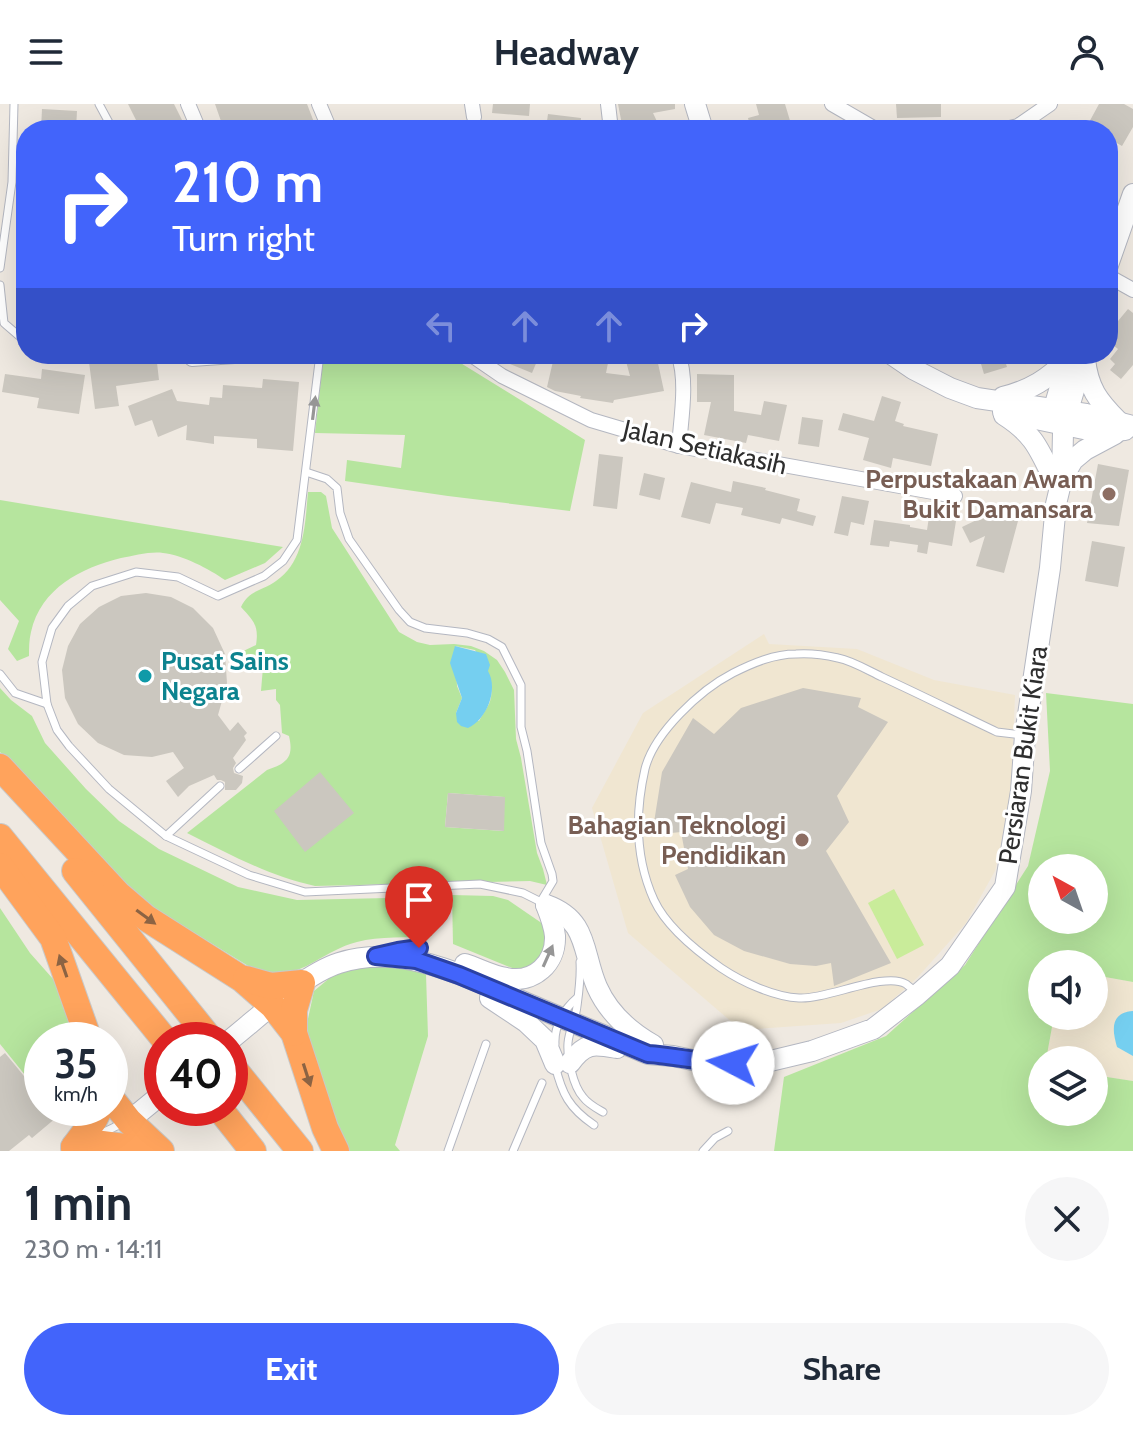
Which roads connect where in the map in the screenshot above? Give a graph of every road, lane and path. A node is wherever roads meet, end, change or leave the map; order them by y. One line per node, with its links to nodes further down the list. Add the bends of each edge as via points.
1 (14, 104): 8 (lane, via 12,182)
2 (832, 104): 4 (street)
3 (1050, 104): 5 (street)
4 (860, 120)
5 (1029, 120)
6 (1133, 194): 7 (street)
7 (1118, 237)
8 (0, 268)
9 (0, 285): 10 (lane, via 4,323)
10 (16, 333)
11 (319, 364): 22 (lane, one-way to 11)
12 (485, 364): 21 (street, Jalan Setiakasih, via 591,420)
13 (681, 364): 21 (street)
14 (906, 364): 18 (street)
15 (1066, 364): 18 (street, via 1033,387)
16 (1076, 364): 19 (street, Persiaran Bukit Kiara)
17 (1083, 364): 20 (street, via 1103,405)
18 (989, 402): 19 (street); 23 (street, via 1037,444)
19 (1059, 416): 20 (street, via 1098,432); 23 (street, Persiaran Bukit Kiara)
20 (1127, 427): 23 (street, via 1085,450)
21 (679, 446): 24 (street, Jalan Setiakasih)
22 (306, 472): 26 (lane, via 297,540 264,576 218,596 178,577 136,572 92,586 68,606 52,628 42,662); 36 (lane, via 337,488 349,539 410,622 467,633 502,647 521,685 521,727 541,843 553,881)
23 (1058, 479): 27 (street, Persiaran Bukit Kiara)
24 (955, 496)
25 (0, 674): 26 (lane, via 15,693)
26 (47, 704): 33 (lane, via 69,746 109,789)
27 (1025, 735): 43 (street, Persiaran Bukit Kiara, via 1005,887 950,966); 43 (lane, via 997,732 841,658 796,654 765,658 701,694 648,757 637,824 640,857 654,901 701,955 735,978 800,998 890,981 905,983)
28 (276, 736): 30 (lane)
29 (0, 767): 40 (highway, one-way to 40, via 118,894)
30 (239, 769)
31 (0, 776): 48 (highway)
32 (220, 786): 33 (lane)
33 (166, 836): 36 (lane, via 249,875 305,892 480,884)
34 (0, 837): 47 (highway)
35 (0, 866): 46 (highway, one-way to 35, via 53,938)
36 (544, 903): 37 (lane); 39 (street, one-way to 36, via 419,948 509,979 534,976 553,952 555,937); 54 (street, via 578,928 597,987 617,1017 634,1034)
37 (561, 924)
38 (575, 945): 44 (lane, via 581,980)
39 (376, 956): 41 (street, Persiaran Bukit Kiara, via 338,963); 42 (street, Persiaran Bukit Kiara, via 416,960)
40 (242, 979): 41 (highway, via 271,986); 45 (highway)
41 (302, 983): 45 (street, Persiaran Bukit Kiara); 51 (highway)
42 (482, 984): 49 (street, Persiaran Bukit Kiara); 55 (street, via 487,995 526,1022)
43 (917, 995): 54 (street, Persiaran Bukit Kiara, via 873,1029 812,1051 758,1064)
44 (577, 998): 49 (lane); 49 (lane, via 567,1007)
45 (273, 1006): 50 (street, Persiaran Bukit Kiara); 51 (highway)
46 (83, 1022)
47 (150, 1022)
48 (196, 1022)
49 (574, 1023): 53 (street, Persiaran Bukit Kiara); 55 (street, via 576,1038); 55 (lane, via 554,1037)
50 (248, 1026)
51 (294, 1033): 71 (highway, one-way to 71)
52 (486, 1044): 72 (lane)
53 (648, 1054): 54 (street, Persiaran Bukit Kiara); 55 (street, via 595,1044)
54 (673, 1056)
55 (564, 1059): 58 (lane); 59 (lane, via 560,1084)
56 (542, 1083): 73 (lane)
57 (248, 1086): 70 (highway)
58 (581, 1096): 59 (lane); 61 (lane)
59 (571, 1106): 63 (lane)
60 (144, 1109): 62 (street)
61 (603, 1112)
62 (129, 1121): 67 (lane); 68 (highway)
63 (594, 1125)
64 (89, 1126): 67 (highway)
65 (233, 1126): 69 (highway)
66 (728, 1131): 74 (lane)
67 (71, 1149): 68 (highway, via 102,1144)
68 (158, 1151)
69 (253, 1151)
70 (300, 1151)
71 (336, 1151)
72 (448, 1151)
73 (513, 1151)
74 (703, 1151)

